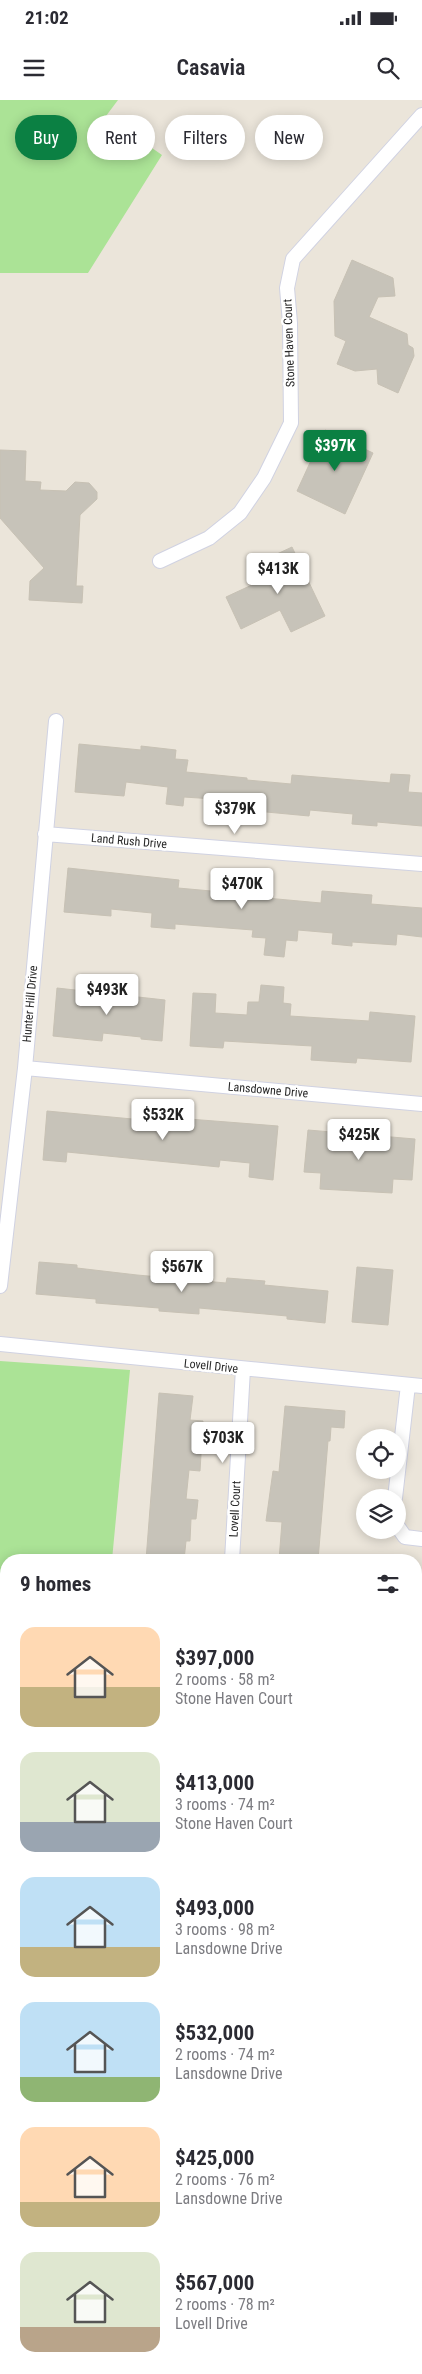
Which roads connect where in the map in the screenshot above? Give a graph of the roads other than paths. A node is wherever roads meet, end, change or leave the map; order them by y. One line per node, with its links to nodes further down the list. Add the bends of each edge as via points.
1 (422, 115): 2 (street, Stone Haven Court, via 293,259 287,288 291,423 264,478 240,513 209,538)
2 (160, 561)
3 (56, 721): 4 (street, Hunter Hill Drive)
4 (46, 834): 5 (street, Land Rush Drive); 6 (street, Hunter Hill Drive)
5 (422, 864)
6 (25, 1068): 7 (street, Lansdowne Drive); 8 (street, Hunter Hill Drive)
7 (422, 1104)
8 (0, 1286)
9 (0, 1344): 10 (street, Lovell Drive)
10 (243, 1369): 11 (street, Lovell Drive); 15 (street, Lovell Court)
11 (415, 1386): 12 (street)
12 (397, 1489)
13 (406, 1537): 14 (street)
14 (422, 1539)
15 (232, 1554)

